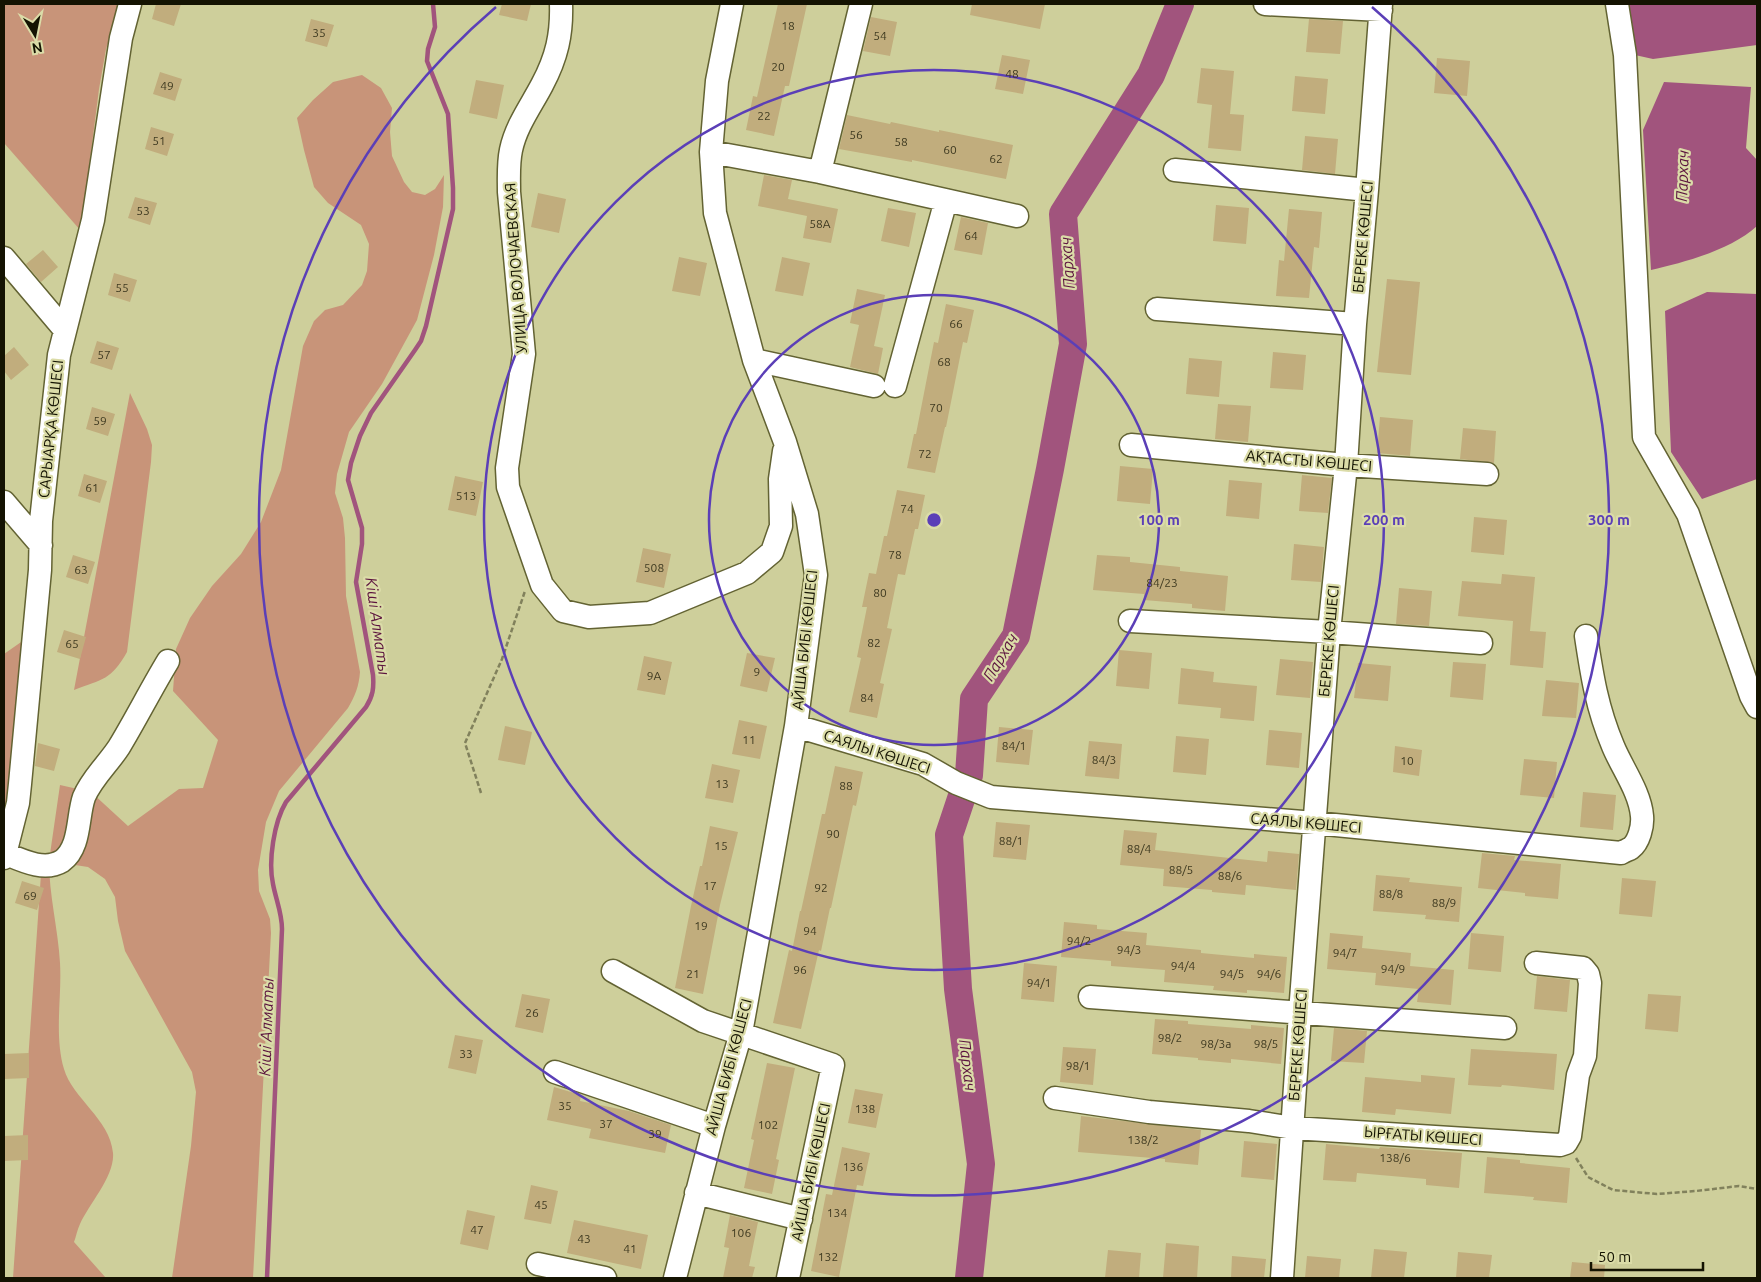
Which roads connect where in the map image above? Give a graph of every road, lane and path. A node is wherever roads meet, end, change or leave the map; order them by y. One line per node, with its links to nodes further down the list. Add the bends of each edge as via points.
1 (130, 4): 17 (street, САРЫАРҚА КӨШЕСІ, via 121,38 93,220)
2 (561, 4): 19 (street, УЛИЦА ВОЛОЧАЕВСКАЯ, via 561,27 555,58 519,126 511,150 509,172 524,354 507,468 508,487 542,585 563,610 589,618 650,613 747,573 772,552 782,526 780,479)
3 (732, 4): 8 (street, АЙША БИБІ КӨШЕСІ, via 717,82)
4 (861, 4): 10 (street)
5 (1265, 4): 7 (street)
6 (1617, 4): 31 (street, via 1625,55 1644,438 1688,514)
7 (1381, 7): 11 (street, БЕРЕКЕ КӨШЕСІ)
8 (711, 152): 10 (street); 18 (street, АЙША БИБІ КӨШЕСІ, via 715,213)
9 (1176, 170): 11 (street)
10 (820, 172): 12 (street)
11 (1367, 190): 16 (street, БЕРЕКЕ КӨШЕСІ)
12 (946, 200): 13 (street); 18 (street, via 885,386)
13 (1017, 216)
14 (4, 258): 17 (street)
15 (1157, 309): 16 (street)
16 (1355, 324): 21 (street, БЕРЕКЕ КӨШЕСІ)
17 (64, 329): 24 (street, САРЫАРҚА КӨШЕСІ, via 40,521)
18 (754, 360): 19 (street, АЙША БИБІ КӨШЕСІ)
19 (785, 442): 32 (street, АЙША БИБІ КӨШЕСІ, via 807,514 816,575)
20 (1131, 445): 21 (street, АҚТАСТЫ КӨШЕСІ)
21 (1346, 465): 22 (street, АҚТАСТЫ КӨШЕСІ); 27 (street, БЕРЕКЕ КӨШЕСІ)
22 (1487, 474)
23 (4, 502): 24 (street)
24 (41, 545): 35 (street, САРЫАРҚА КӨШЕСІ, via 20,784)
25 (526, 590): 33 (path, via 502,659 465,743)
26 (1130, 621): 27 (street)
27 (1329, 632): 29 (street); 34 (street, БЕРЕКЕ КӨШЕСІ)
28 (1586, 636): 34 (street, САЯЛЫ КӨШЕСІ, via 1594,692 1602,718 1642,817 1636,843 1631,848 1621,853)
29 (1481, 643)
30 (168, 661): 35 (street, via 119,747 91,784 84,798 74,845 64,859 56,864 38,865)
31 (1757, 707)
32 (796, 726): 34 (street, САЯЛЫ КӨШЕСІ, via 923,764 956,783 991,797); 41 (street, АЙША БИБІ КӨШЕСІ)
33 (481, 793)
34 (1315, 823): 39 (street, БЕРЕКЕ КӨШЕСІ)
35 (4, 855)
36 (1536, 963): 46 (street, via 1583,968 1590,983 1585,1056 1578,1075 1570,1136)
37 (612, 971): 41 (street, via 703,1021)
38 (1090, 997): 39 (street)
39 (1300, 1013): 40 (street); 45 (street, БЕРЕКЕ КӨШЕСІ)
40 (1505, 1028)
41 (741, 1033): 44 (street, АЙША БИБІ КӨШЕСІ); 49 (street, АЙША БИБІ КӨШЕСІ, via 833,1065)
42 (555, 1072): 44 (street)
43 (1055, 1098): 45 (street, ЫРҒАТЫ КӨШЕСІ)
44 (714, 1126): 48 (street, АЙША БИБІ КӨШЕСІ)
45 (1293, 1128): 46 (street, ЫРҒАТЫ КӨШЕСІ, via 1560,1145); 54 (street, БЕРЕКЕ КӨШЕСІ)
46 (1566, 1142): 47 (path, via 1588,1177 1613,1190 1657,1194 1739,1186)
47 (1757, 1189)
48 (696, 1193): 49 (street); 52 (street, АЙША БИБІ КӨШЕСІ)
49 (801, 1220): 53 (street, АЙША БИБІ КӨШЕСІ)
50 (538, 1264): 51 (street)
51 (605, 1278)
52 (675, 1278)
53 (788, 1278)
54 (1282, 1278)

